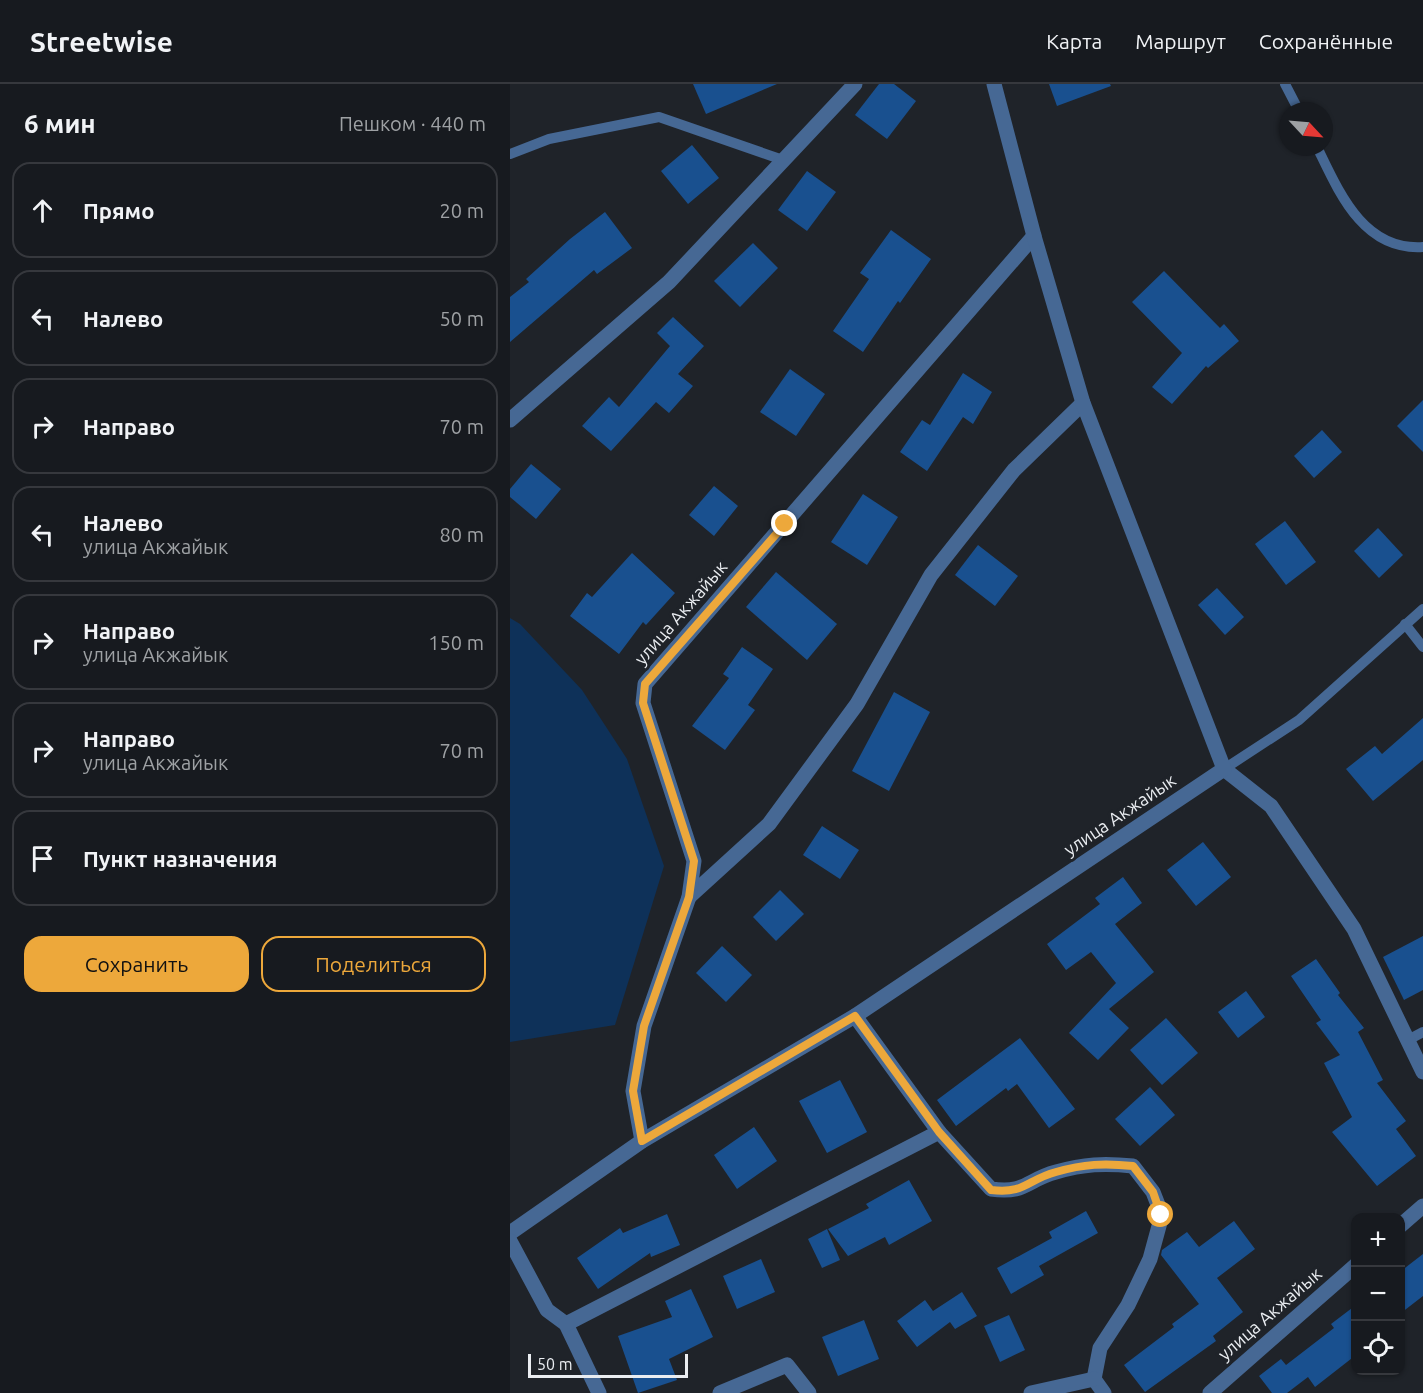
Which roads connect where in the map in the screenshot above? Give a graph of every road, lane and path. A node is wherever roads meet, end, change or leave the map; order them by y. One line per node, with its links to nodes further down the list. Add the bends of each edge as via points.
1 (855, 84): 7 (street)
2 (994, 84): 8 (street)
3 (1285, 84): 4 (lane)
4 (1294, 102)
5 (510, 154): 7 (lane, via 549,139 659,117)
6 (1321, 156): 9 (lane, via 1344,202 1363,226 1386,240 1412,248)
7 (783, 160): 11 (street, via 669,282)
8 (1034, 236): 10 (street); 16 (street, улица Акжайык, via 645,684 643,703 694,861)
9 (1423, 247)
10 (1083, 403): 15 (street); 16 (street, via 1014,470 931,575 857,704 769,824)
11 (510, 420)
12 (1423, 609): 13 (lane, улица Акжайык)
13 (1405, 624): 14 (lane); 15 (lane, улица Акжайык, via 1299,720)
14 (1423, 647)
15 (1224, 769): 17 (street, улица Акжайык); 19 (street, via 1271,806 1354,929)
16 (689, 897): 22 (street, улица Акжайык, via 644,1026 633,1091)
17 (855, 1016): 21 (street); 22 (street, улица Акжайык)
18 (1423, 1032): 19 (lane)
19 (1408, 1040): 20 (street)
20 (1423, 1072)
21 (939, 1132): 28 (street); 29 (street, via 991,1190 1011,1192 1053,1172 1099,1162 1133,1166 1153,1192 1161,1215 1150,1259 1128,1305 1100,1348)
22 (642, 1141): 25 (street, улица Акжайык)
23 (1423, 1206): 24 (street)
24 (1405, 1222)
25 (510, 1233)
26 (510, 1241): 28 (street, via 547,1310)
27 (1354, 1267): 35 (street, улица Акжайык)
28 (566, 1324): 30 (street)
29 (1094, 1379): 33 (street); 34 (street)
30 (599, 1393)
31 (720, 1393): 32 (street, via 787,1365)
32 (809, 1393)
33 (1031, 1393)
34 (1104, 1393)
35 (1210, 1393)

